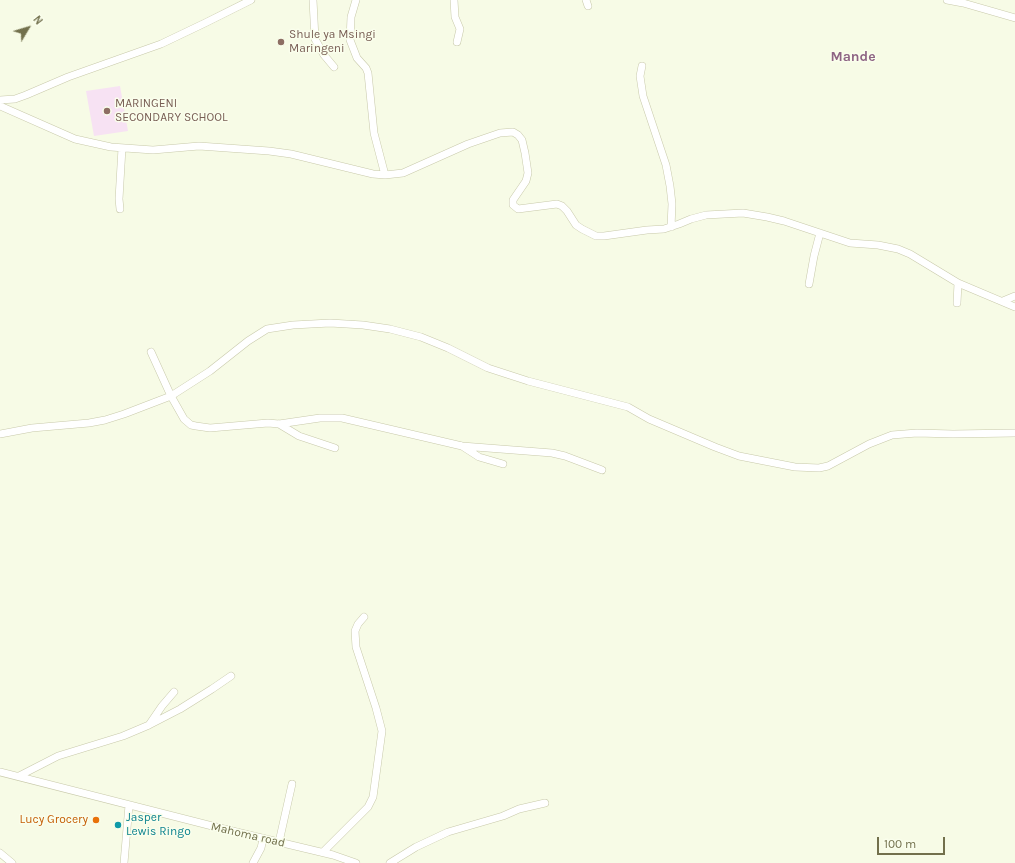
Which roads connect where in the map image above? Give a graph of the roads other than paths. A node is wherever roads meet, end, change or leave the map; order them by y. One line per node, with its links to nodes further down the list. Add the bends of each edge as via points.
1 (251, 0): 10 (street, via 161,44 26,95)
2 (313, 0): 9 (street, via 315,39)
3 (356, 0): 13 (street, via 351,17 350,40 357,58 368,73 374,133)
4 (454, 0): 7 (street, via 455,17 460,29)
5 (947, 0): 6 (street)
6 (1015, 18)
7 (457, 42)
8 (642, 66): 15 (street, via 642,92 666,165 670,186)
9 (334, 67)
10 (0, 100)
11 (0, 106): 12 (street, via 75,139)
12 (122, 148): 13 (street, via 153,150 199,146 269,151); 14 (street)
13 (385, 175): 15 (street, via 403,173 468,144 500,133 514,132 522,140 528,173 526,181 513,200 515,208 556,204 562,206 576,225 596,236)
14 (120, 209)
15 (670, 227): 16 (street, via 706,215 743,213 784,221)
16 (820, 233): 17 (street, via 850,243 898,249); 18 (street)
17 (958, 283): 20 (street); 21 (street)
18 (809, 284)
19 (1015, 296): 20 (street)
20 (1003, 301): 22 (street)
21 (957, 303)
22 (1015, 307)
23 (151, 352): 24 (street)
24 (171, 396): 25 (street, via 187,423 196,426 210,428); 26 (street, via 267,329 292,325 330,324 377,327 404,332 448,348 488,368 628,406 649,419 739,456 796,467 828,466 892,435); 27 (street, via 105,420)
25 (280, 424): 28 (street, via 320,418 342,418); 29 (street, via 299,436)
26 (1015, 433)
27 (0, 434)
28 (462, 446): 30 (street, via 479,456); 31 (street, via 552,453)
29 (335, 448)
30 (503, 464)
31 (602, 470)
32 (364, 617): 43 (street, via 355,631 356,647 382,731 373,797 368,807)
33 (231, 676): 35 (street, via 180,709)
34 (174, 692): 35 (street)
35 (149, 725): 37 (street, via 123,736 58,756)
36 (0, 773): 37 (street, Mahoma road)
37 (19, 776): 40 (street, Mahoma road)
38 (292, 784): 42 (street)
39 (545, 803): 49 (street, via 448,832)
40 (129, 805): 41 (street, Mahoma road); 46 (street)
41 (263, 839): 42 (street, Mahoma road); 47 (street)
42 (279, 842): 43 (street, Mahoma road)
43 (323, 852): 48 (street, Mahoma road)
44 (0, 853): 45 (street)
45 (12, 863)
46 (124, 863)
47 (253, 863)
48 (356, 863)
49 (390, 863)

